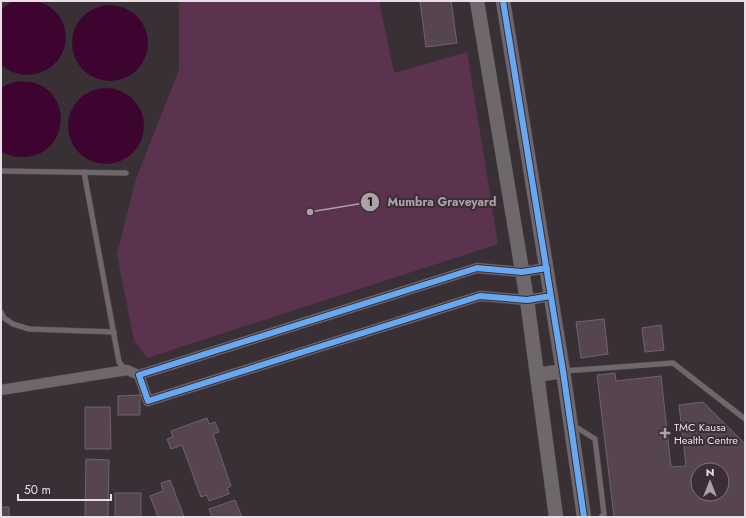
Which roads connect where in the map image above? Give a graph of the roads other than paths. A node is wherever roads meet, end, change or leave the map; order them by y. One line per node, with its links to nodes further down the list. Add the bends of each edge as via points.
1 (478, 1): 7 (street)
2 (503, 1): 6 (street)
3 (1, 171): 4 (lane)
4 (84, 172): 5 (lane); 11 (lane)
5 (126, 173)
6 (547, 268): 7 (street); 8 (street)
7 (522, 272): 9 (street); 14 (street, via 477,268)
8 (551, 296): 9 (street); 13 (street)
9 (527, 300): 14 (street, via 480,296 148,401); 15 (street)
10 (1, 312): 11 (lane, via 4,318 13,324 29,329)
11 (114, 332): 12 (lane, via 119,362)
12 (127, 370): 14 (street); 16 (street)
13 (563, 371): 15 (street); 17 (lane, via 673,363); 18 (street)
14 (139, 375)
15 (537, 375): 19 (street)
16 (1, 390)
17 (745, 419)
18 (571, 423): 20 (street); 21 (lane, via 595,439 604,514)
19 (556, 517)
20 (584, 517)
21 (602, 517)

